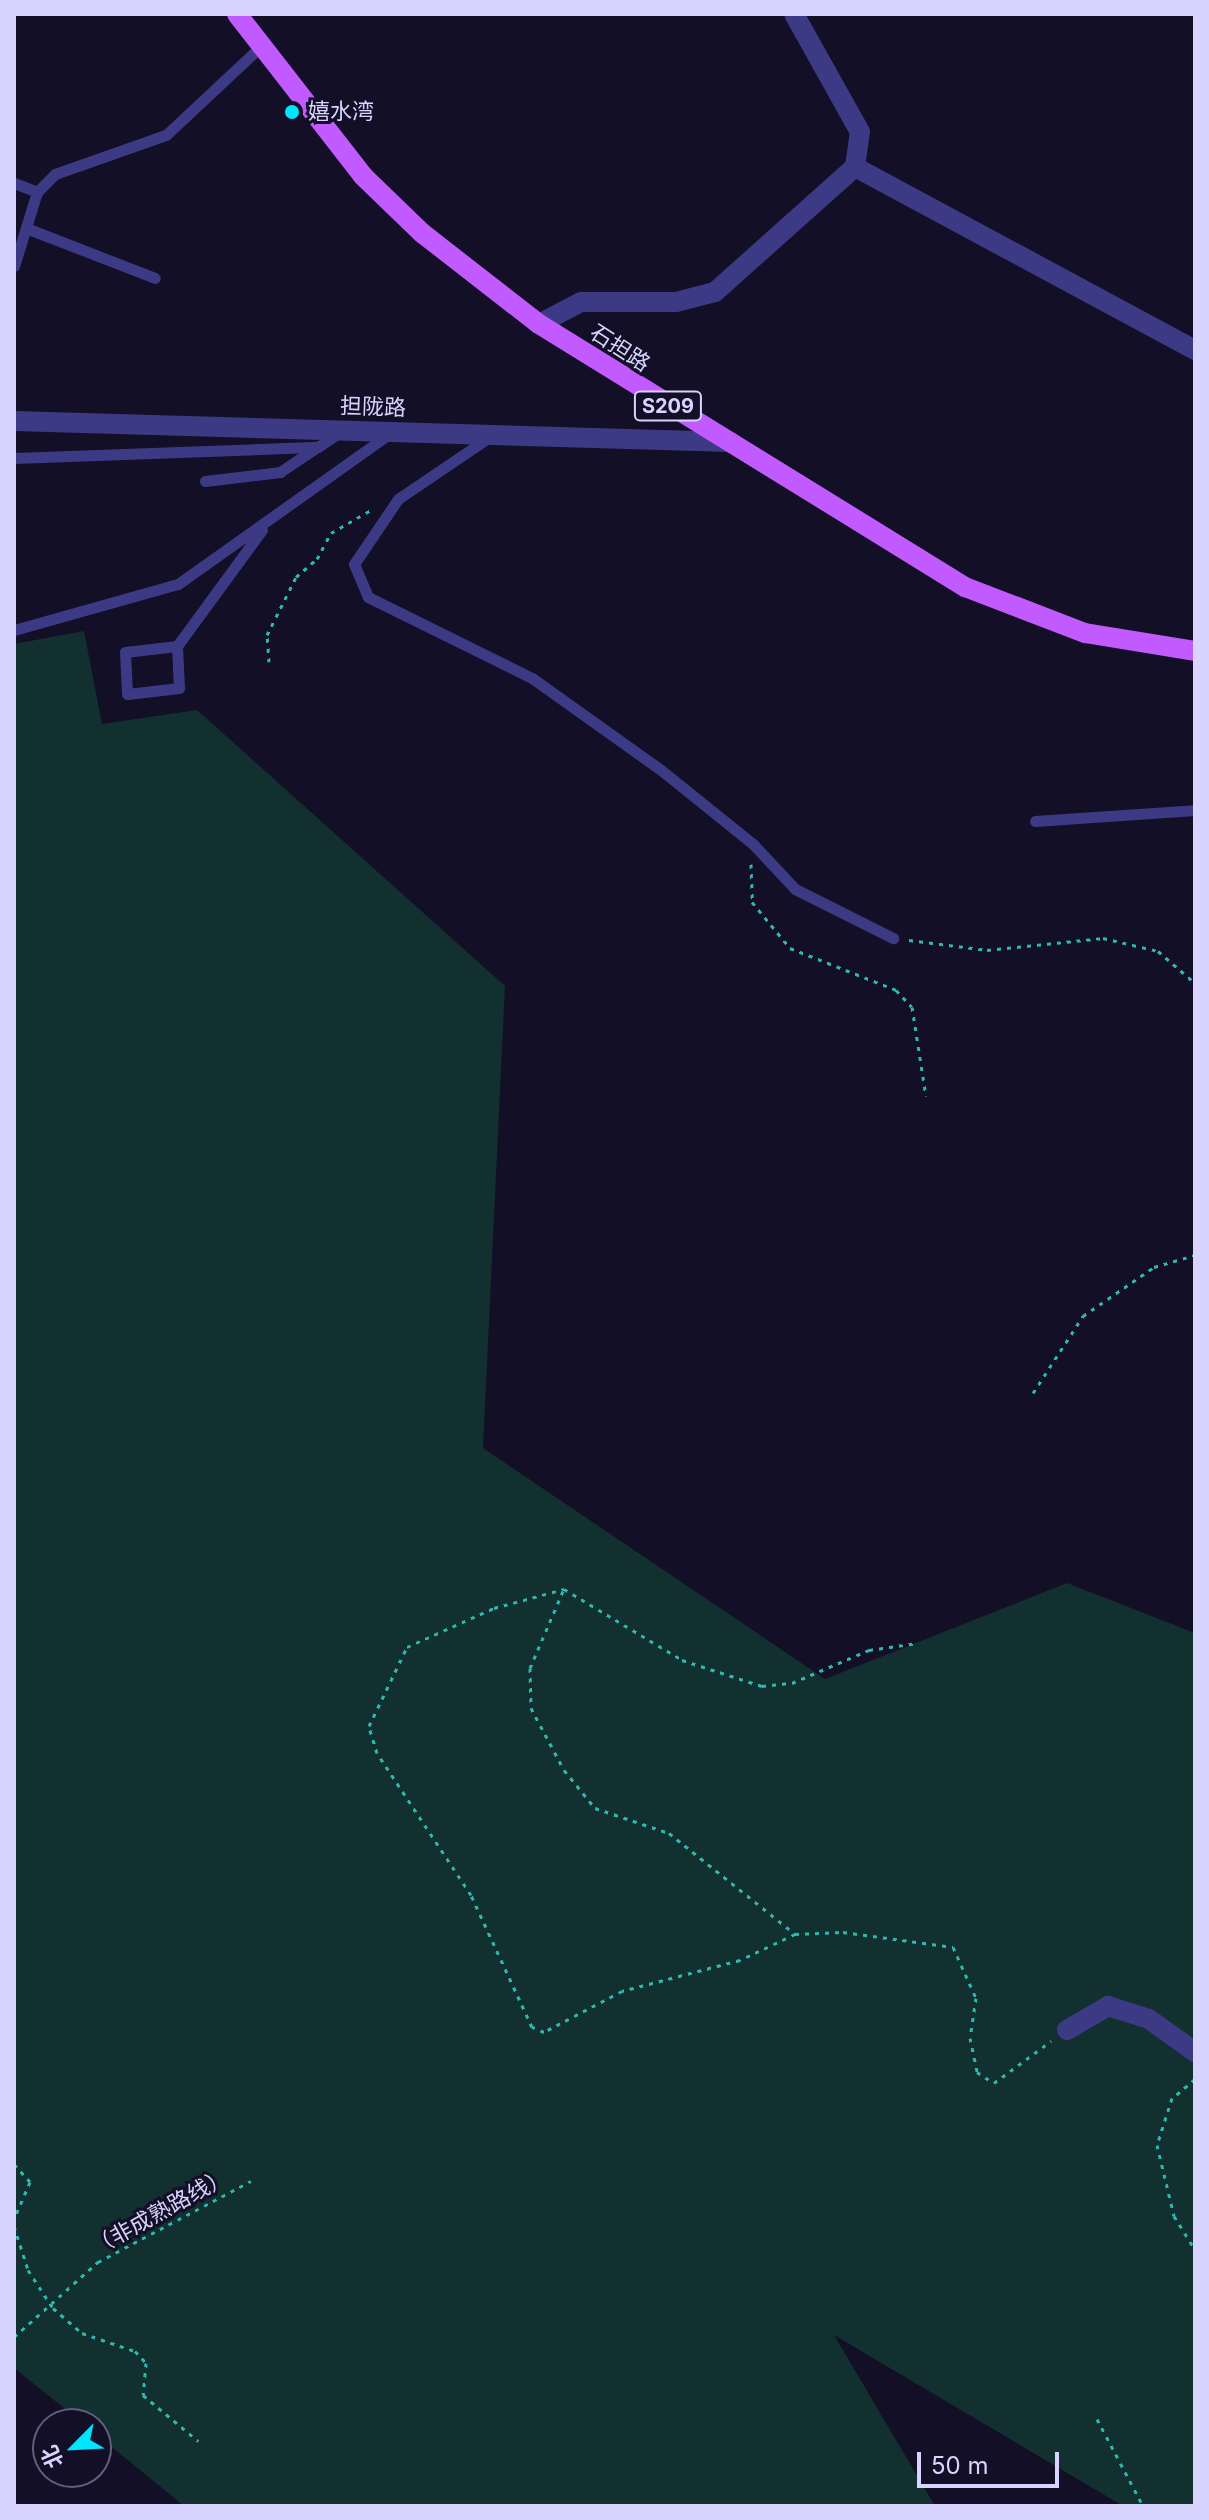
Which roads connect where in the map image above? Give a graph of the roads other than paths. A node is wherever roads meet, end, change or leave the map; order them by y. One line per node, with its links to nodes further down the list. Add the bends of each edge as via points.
1 (237, 14): 3 (main road, 石担路 / S209)
2 (794, 14): 4 (street, via 860,132)
3 (261, 46): 6 (lane, via 166,135 78,163); 10 (main road, 石担路 / S209, via 363,176 422,233)
4 (855, 167): 10 (street, via 715,292 676,302 581,302); 11 (street)
5 (14, 183): 6 (lane)
6 (37, 192): 7 (lane)
7 (26, 228): 8 (lane); 9 (lane)
8 (14, 266)
9 (155, 278)
10 (539, 324): 16 (main road, 石担路 / S209)
11 (1195, 350)
12 (14, 421): 13 (street, 担陇路)
13 (343, 431): 14 (street, 担陇路); 17 (lane)
14 (392, 432): 15 (street, 担陇路); 20 (lane)
15 (492, 435): 16 (street, 担陇路); 26 (lane, via 391,509 354,564 368,597 532,678 753,844 795,889)
16 (731, 442): 23 (main road, 石担路 / S209, via 965,587 1027,616)
17 (318, 447): 18 (lane); 19 (lane, via 280,472)
18 (14, 458)
19 (205, 481)
20 (269, 520): 21 (lane, via 178,584); 22 (lane)
21 (14, 630)
22 (177, 646): 22 (lane, via 125,652 127,694 179,688)
23 (1195, 651)
24 (1195, 810): 25 (lane)
25 (1035, 821)
26 (893, 938)
27 (1067, 2030): 28 (street, via 1108,2006 1149,2019)
28 (1195, 2052)

